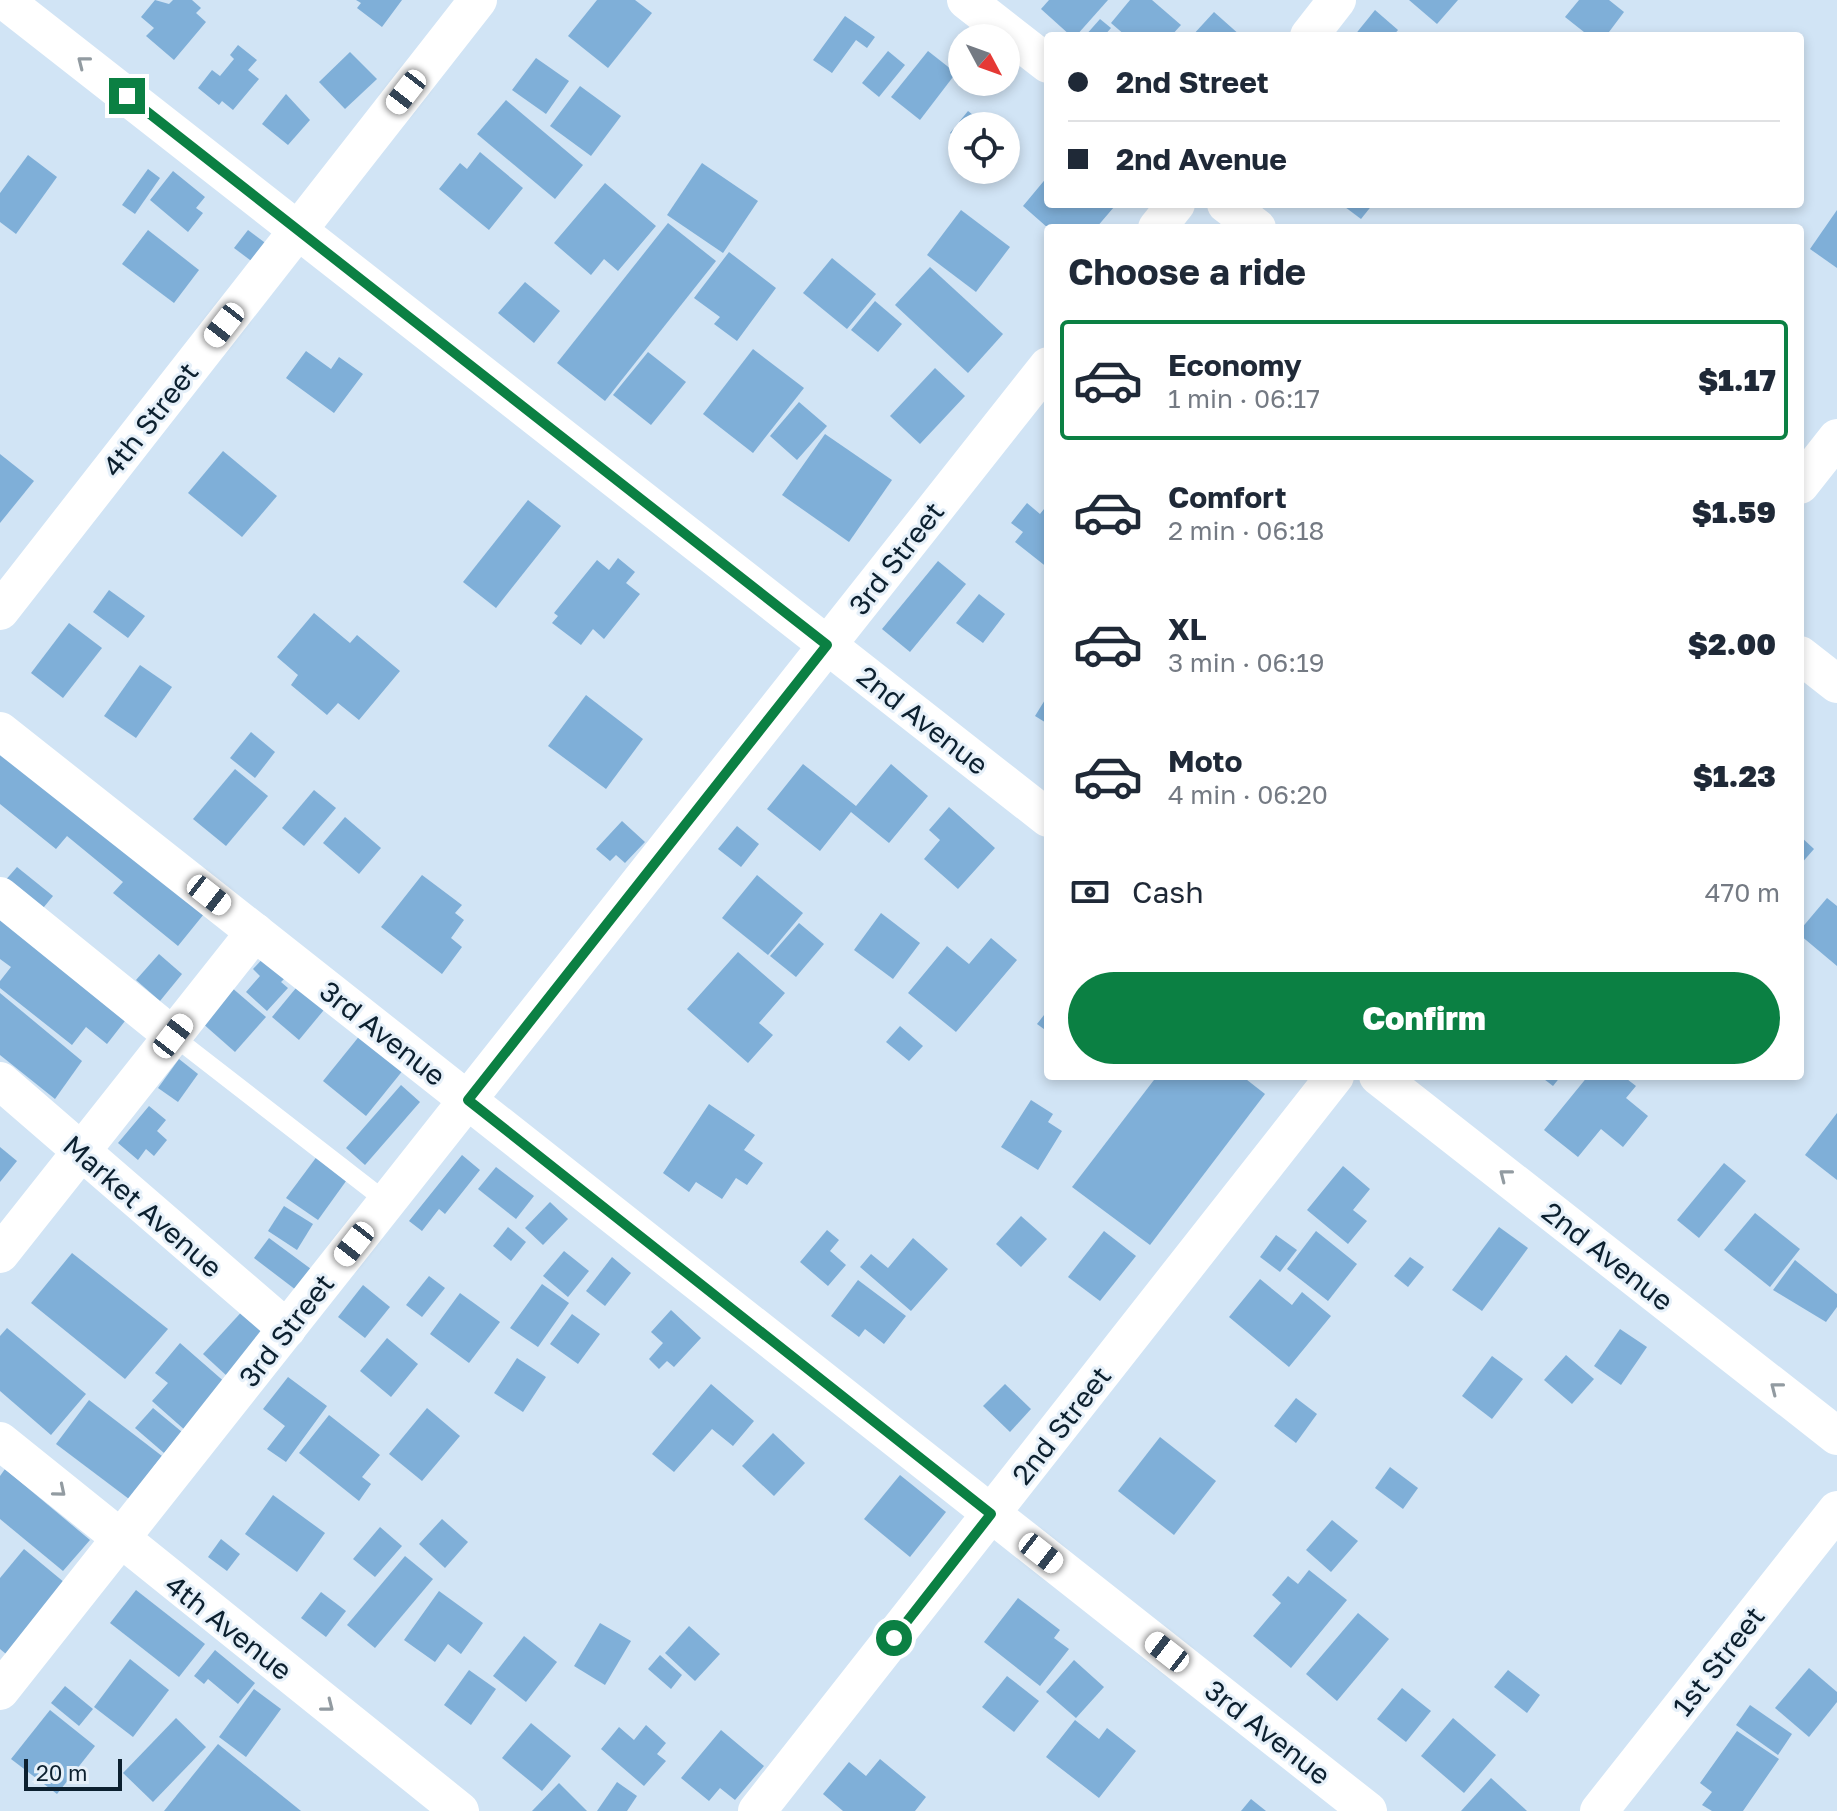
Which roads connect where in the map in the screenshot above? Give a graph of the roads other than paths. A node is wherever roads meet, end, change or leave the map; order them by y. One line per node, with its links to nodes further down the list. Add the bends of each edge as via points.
1 (4, 0): 11 (street, 2nd Avenue, one-way to 1)
2 (478, 0): 11 (street, 4th Street)
3 (966, 0): 6 (street)
4 (1337, 0): 5 (street)
5 (1312, 32)
6 (1044, 61)
7 (1173, 208): 9 (street)
8 (1231, 208): 10 (street)
9 (1160, 224)
10 (1252, 224)
11 (298, 230): 15 (street, 4th Street); 16 (street, 2nd Avenue)
12 (1044, 371): 16 (street, 3rd Street)
13 (1837, 438): 14 (street)
14 (1804, 480)
15 (0, 611)
16 (827, 645): 20 (street, 2nd Avenue); 27 (street, 3rd Street)
17 (1804, 658): 18 (street)
18 (1837, 684)
19 (0, 731): 22 (street, 3rd Avenue)
20 (1044, 815)
21 (0, 896): 23 (street)
22 (255, 932): 23 (street); 27 (street, 3rd Avenue)
23 (173, 1036): 28 (street); 29 (lane)
24 (1332, 1080): 35 (street, 2nd Street)
25 (1383, 1080): 32 (street, 2nd Avenue, one-way to 25)
26 (0, 1081): 28 (street, Market Avenue)
27 (468, 1100): 29 (street, 3rd Street); 35 (street, 3rd Avenue)
28 (80, 1153): 30 (street); 31 (street, Market Avenue)
29 (387, 1202): 31 (street, 3rd Street)
30 (0, 1254)
31 (287, 1329): 36 (street, 3rd Street)
32 (1837, 1436)
33 (0, 1441): 36 (street, 4th Avenue, one-way to 36)
34 (1837, 1510): 41 (street, 1st Street)
35 (991, 1514): 39 (street, 2nd Street); 40 (street, 3rd Avenue)
36 (119, 1540): 37 (street, 3rd Street); 38 (street, 4th Avenue, one-way to 38)
37 (0, 1691)
38 (460, 1811)
39 (757, 1811)
40 (1368, 1811)
41 (1599, 1811)

